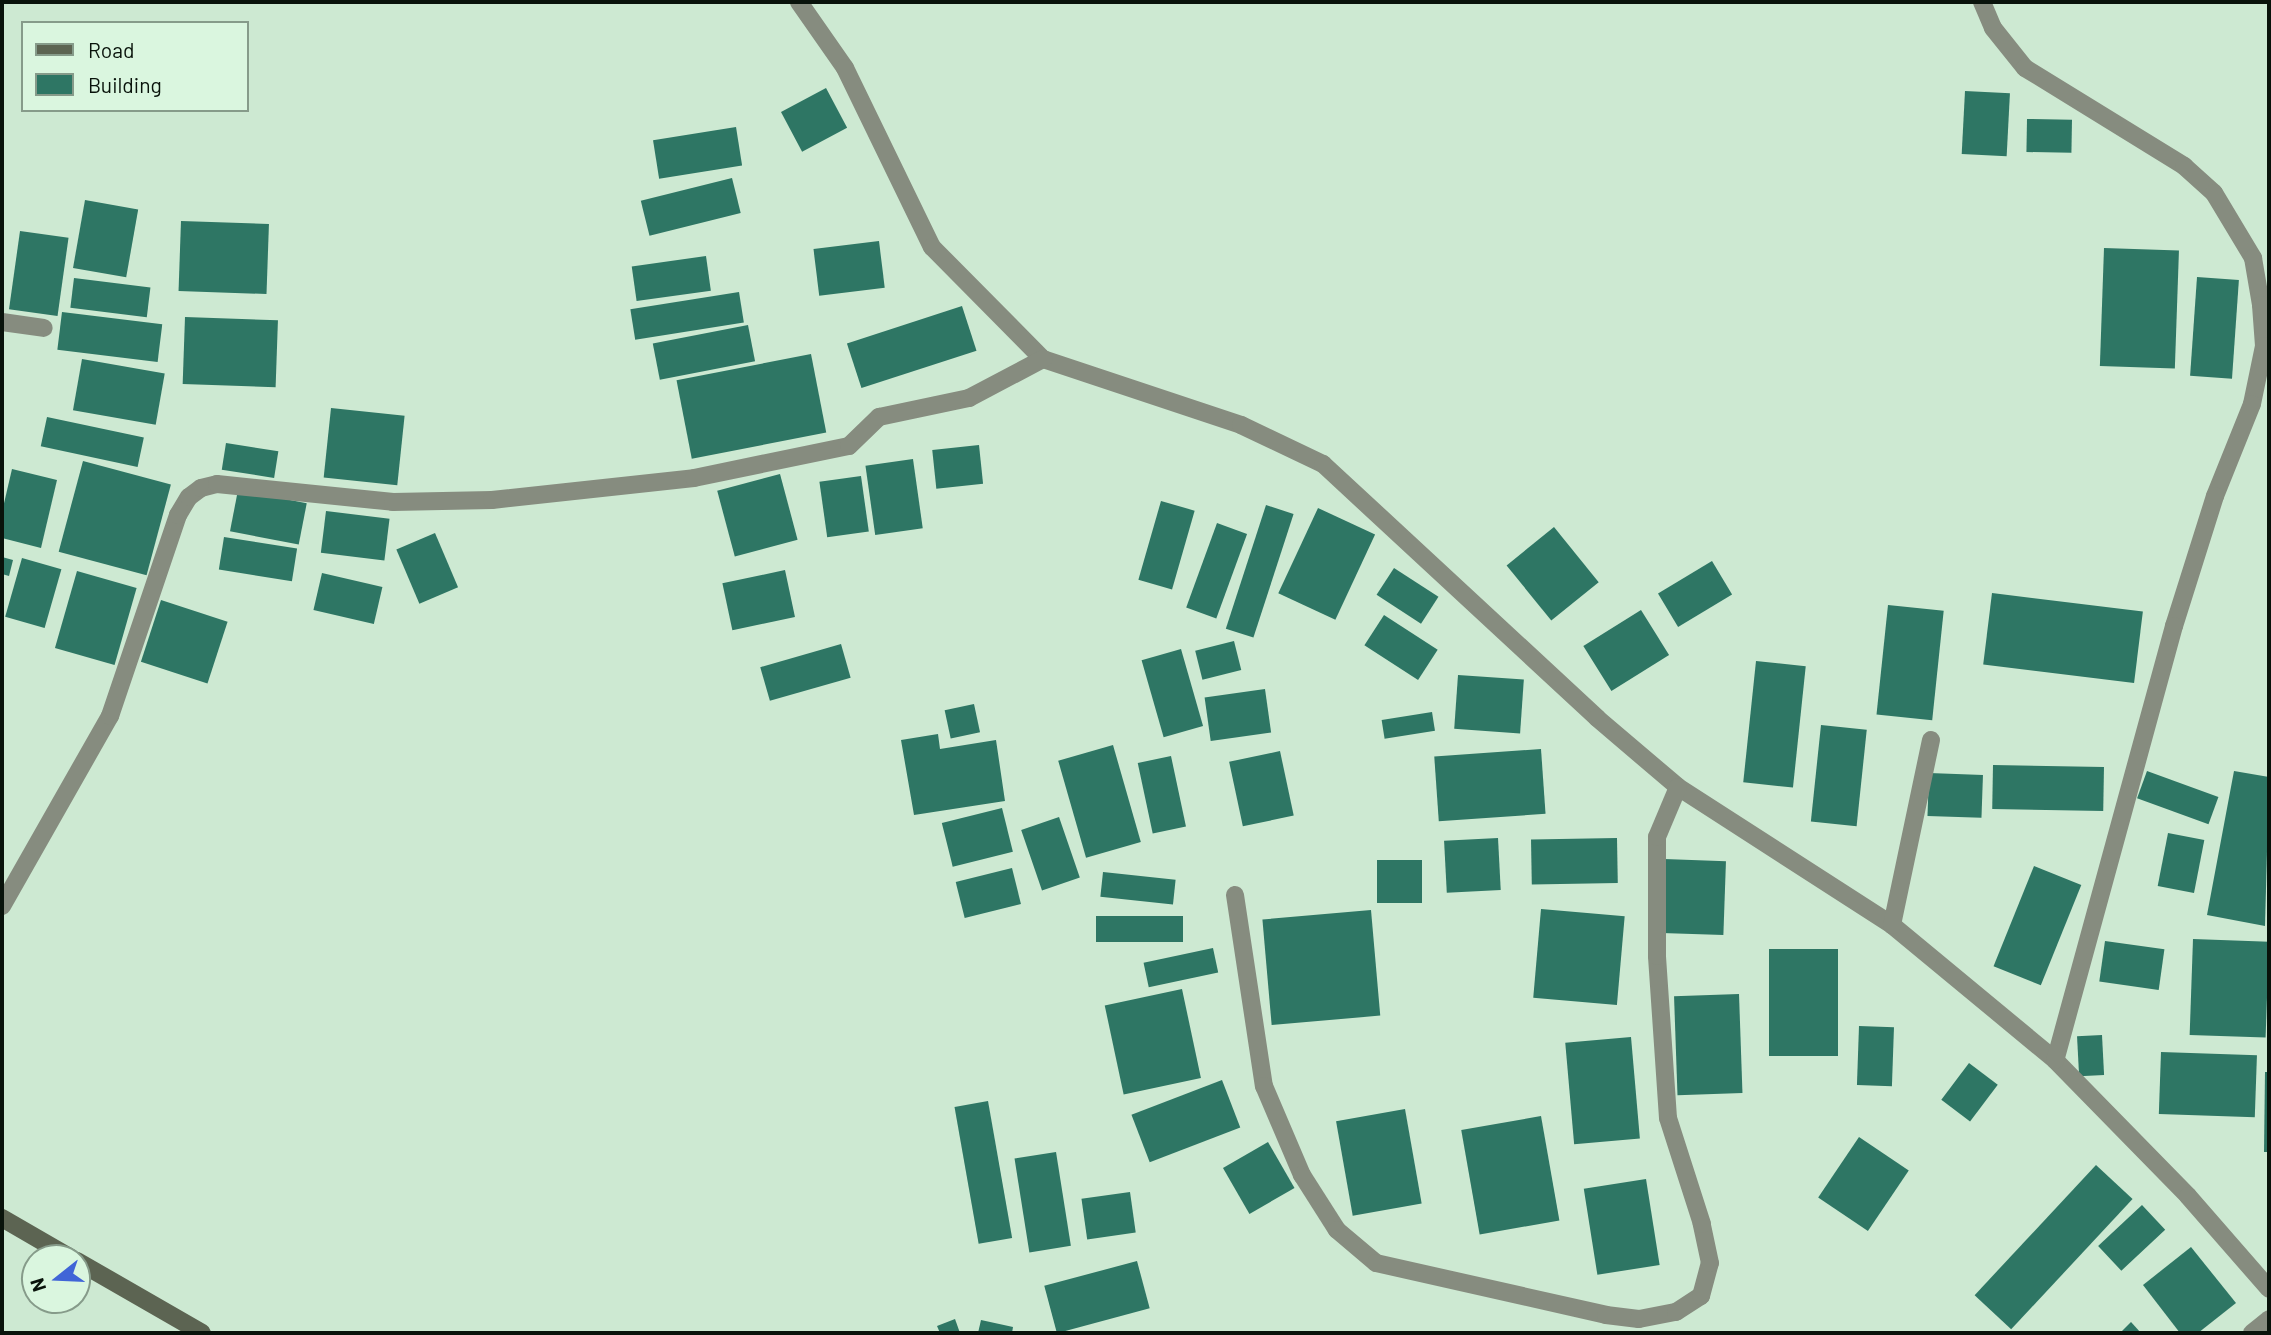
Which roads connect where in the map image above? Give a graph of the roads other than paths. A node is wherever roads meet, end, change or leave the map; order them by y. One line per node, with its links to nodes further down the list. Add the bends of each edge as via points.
1 (799, 2): 5 (street, via 845,68 932,247)
2 (1982, 2): 11 (street, via 1993,29 2025,68 2184,166 2214,193 2253,257 2262,305 2264,346 2252,404 2215,496 2174,626)
3 (2, 322): 4 (street)
4 (44, 328)
5 (1043, 359): 7 (street, via 1241,425 1323,464); 9 (street, via 968,398 878,417 849,446 694,478 492,500 393,502 217,484 201,488 178,515 110,716)
6 (1931, 740): 10 (street)
7 (1678, 787): 8 (street, via 1657,837 1662,1037 1668,1118 1710,1263 1701,1296 1676,1312 1639,1319 1606,1315 1376,1264 1337,1230 1302,1175 1264,1086); 10 (street)
8 (1235, 895)
9 (2, 906)
10 (1892, 925): 11 (street)
11 (2055, 1060): 15 (street, via 2188,1196)
12 (2, 1218): 13 (street)
13 (47, 1244)
14 (91, 1269): 17 (street)
15 (2269, 1289)
16 (2269, 1319): 18 (street)
17 (202, 1333)
18 (2252, 1333)

